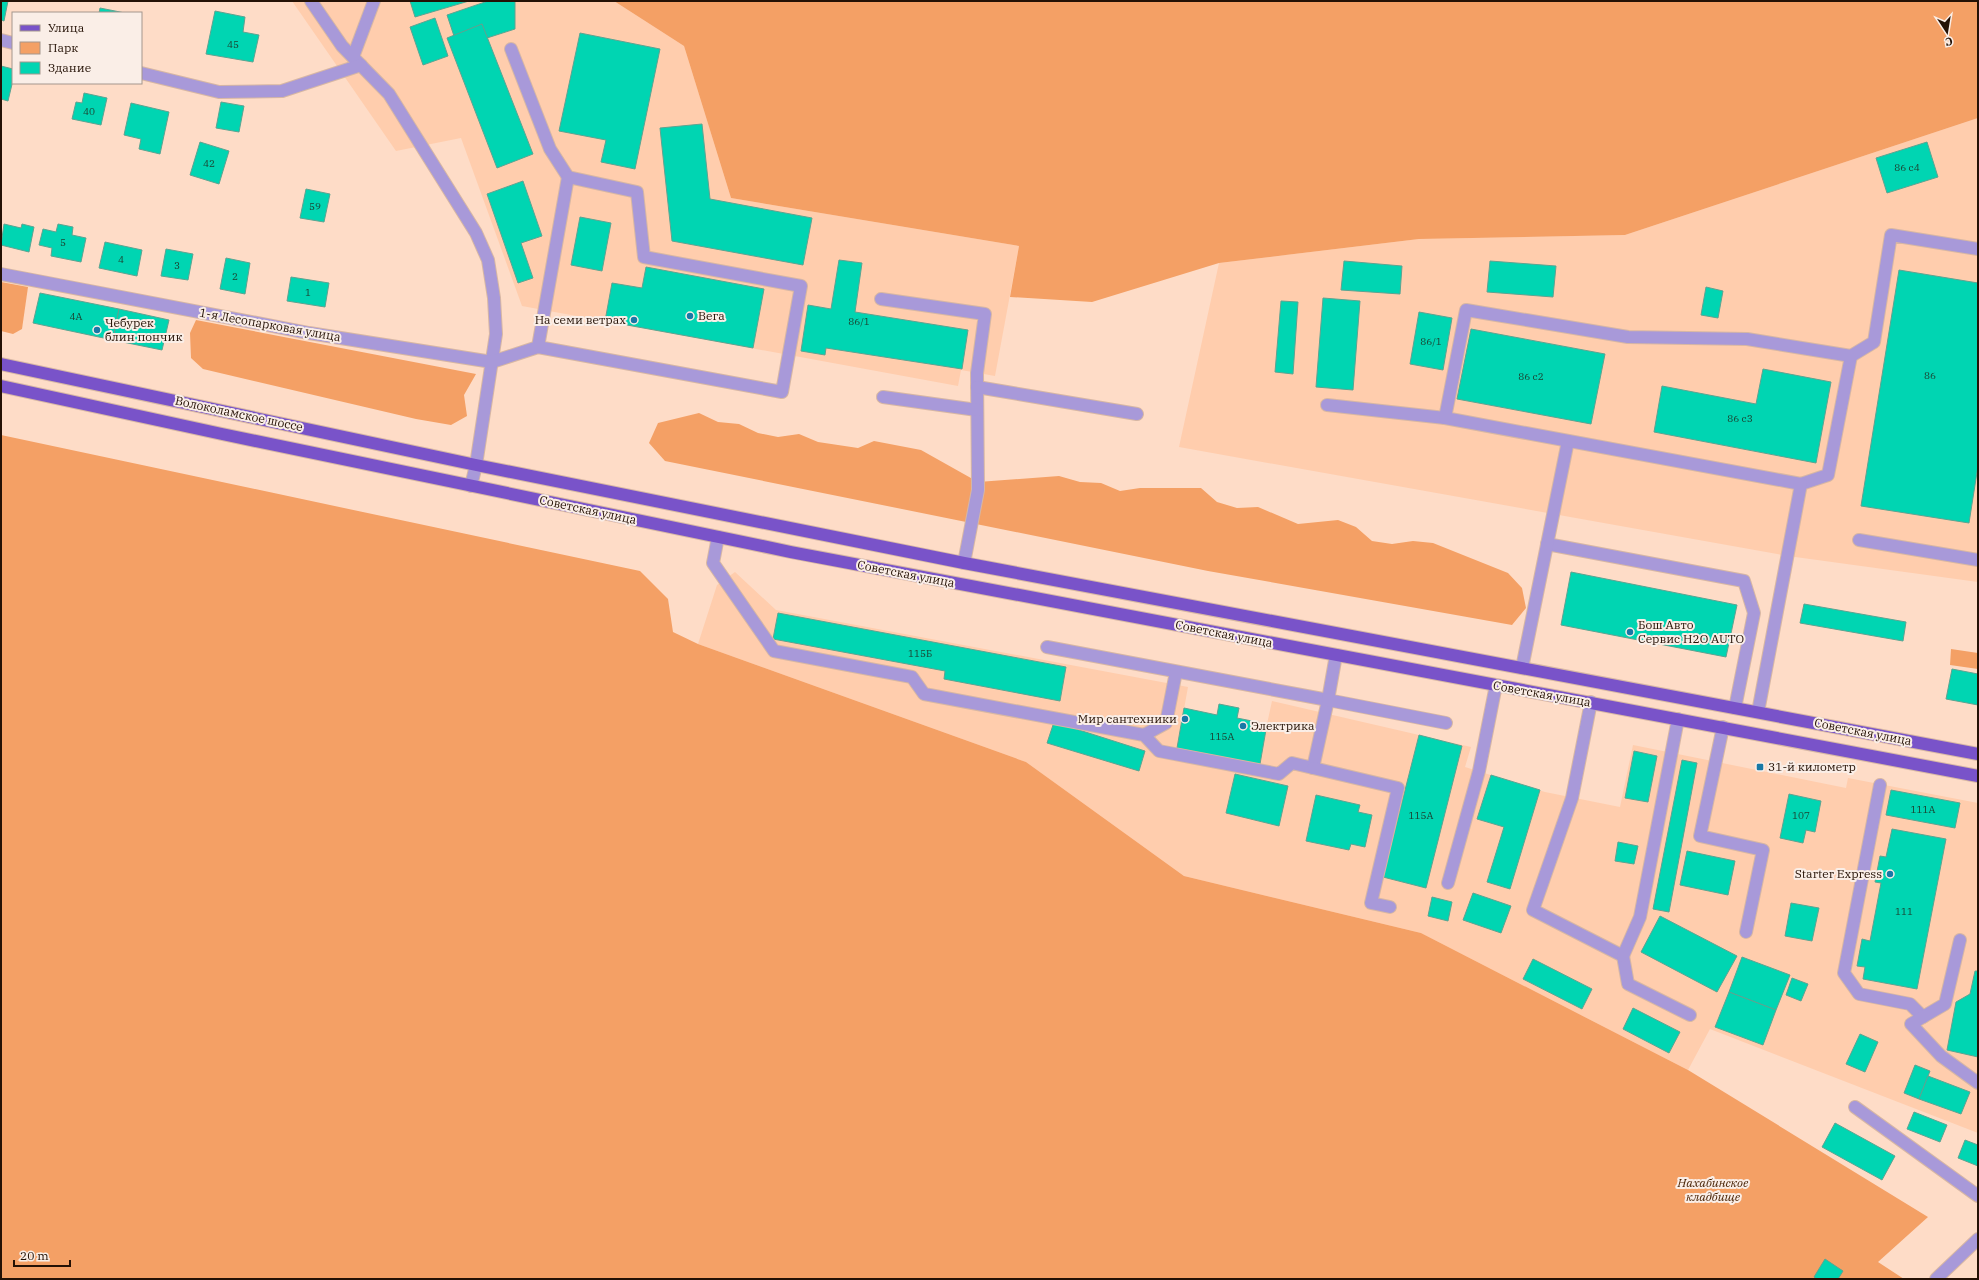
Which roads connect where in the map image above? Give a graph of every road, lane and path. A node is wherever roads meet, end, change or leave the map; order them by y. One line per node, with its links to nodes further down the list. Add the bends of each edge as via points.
1 (311, 1): 6 (street, via 342,46)
2 (374, 1): 6 (street)
3 (1, 40): 4 (street)
4 (12, 43)
5 (511, 49): 8 (street, via 550,149)
6 (357, 61): 7 (street, via 282,91 219,92); 14 (street, via 389,94 476,234 488,260 496,334)
7 (142, 73)
8 (568, 177): 12 (street); 12 (street, via 637,192 644,257 802,286 782,392)
9 (1978, 249): 13 (street, via 1891,235 1874,342)
10 (1, 274): 14 (street, 1-я Лесопарковая улица, via 310,333)
11 (881, 299): 17 (street, via 985,314 976,373)
12 (538, 347): 14 (street)
13 (1851, 356): 22 (street, via 1747,340 1628,337 1466,310); 25 (street, via 1828,475)
14 (492, 362): 24 (street)
15 (1, 364): 24 (main road, Волоколамское шоссе)
16 (1, 386): 26 (main road, Волоколамское шоссе)
17 (977, 387): 20 (street); 21 (street)
18 (883, 397): 20 (street)
19 (1327, 405): 22 (street)
20 (977, 410): 31 (street, via 978,490)
21 (1136, 414)
22 (1445, 418): 23 (street)
23 (1568, 441): 25 (street); 29 (street)
24 (476, 465): 26 (street); 31 (main road, Советская улица)
25 (1801, 484): 40 (street)
26 (471, 486): 27 (main road, Советская улица)
27 (718, 537): 33 (main road, Советская улица); 44 (street, via 713,563 774,651 912,676 924,694)
28 (1859, 540): 30 (street)
29 (1547, 544): 34 (street); 39 (street, via 1744,581 1754,613)
30 (1978, 560)
31 (964, 562): 34 (main road, Советская улица)
32 (1047, 647): 35 (street)
33 (1336, 655): 36 (main road, Советская улица); 37 (street)
34 (1522, 668): 39 (main road, Советская улица)
35 (1176, 672): 37 (street); 44 (street, via 1166,723)
36 (1496, 685): 38 (main road, Советская улица); 49 (street, via 1479,771)
37 (1328, 700): 42 (street); 46 (street)
38 (1591, 702): 41 (main road, Советская улица); 53 (street, via 1572,798 1533,910)
39 (1735, 708): 40 (main road, Советская улица)
40 (1758, 712): 45 (main road, Советская улица)
41 (1678, 719): 43 (main road, Советская улица); 53 (street, via 1640,917)
42 (1446, 723)
43 (1723, 727): 47 (main road, Советская улица); 51 (street, via 1700,836 1763,850)
44 (1144, 735): 46 (street, via 1159,751 1279,774 1292,763)
45 (1978, 754)
46 (1313, 768): 50 (street, via 1398,788 1371,903)
47 (1978, 776)
48 (1880, 785): 55 (street, via 1844,973 1858,994 1910,1004)
49 (1448, 883)
50 (1390, 907)
51 (1746, 932)
52 (1960, 940): 55 (street, via 1945,1004)
53 (1623, 956): 54 (street, via 1628,984)
54 (1690, 1016)
55 (1923, 1017): 56 (street, via 1911,1024 1941,1056)
56 (1978, 1083)
57 (1855, 1107): 58 (street)
58 (1978, 1196)
59 (1978, 1239): 60 (street)
60 (1936, 1279)

